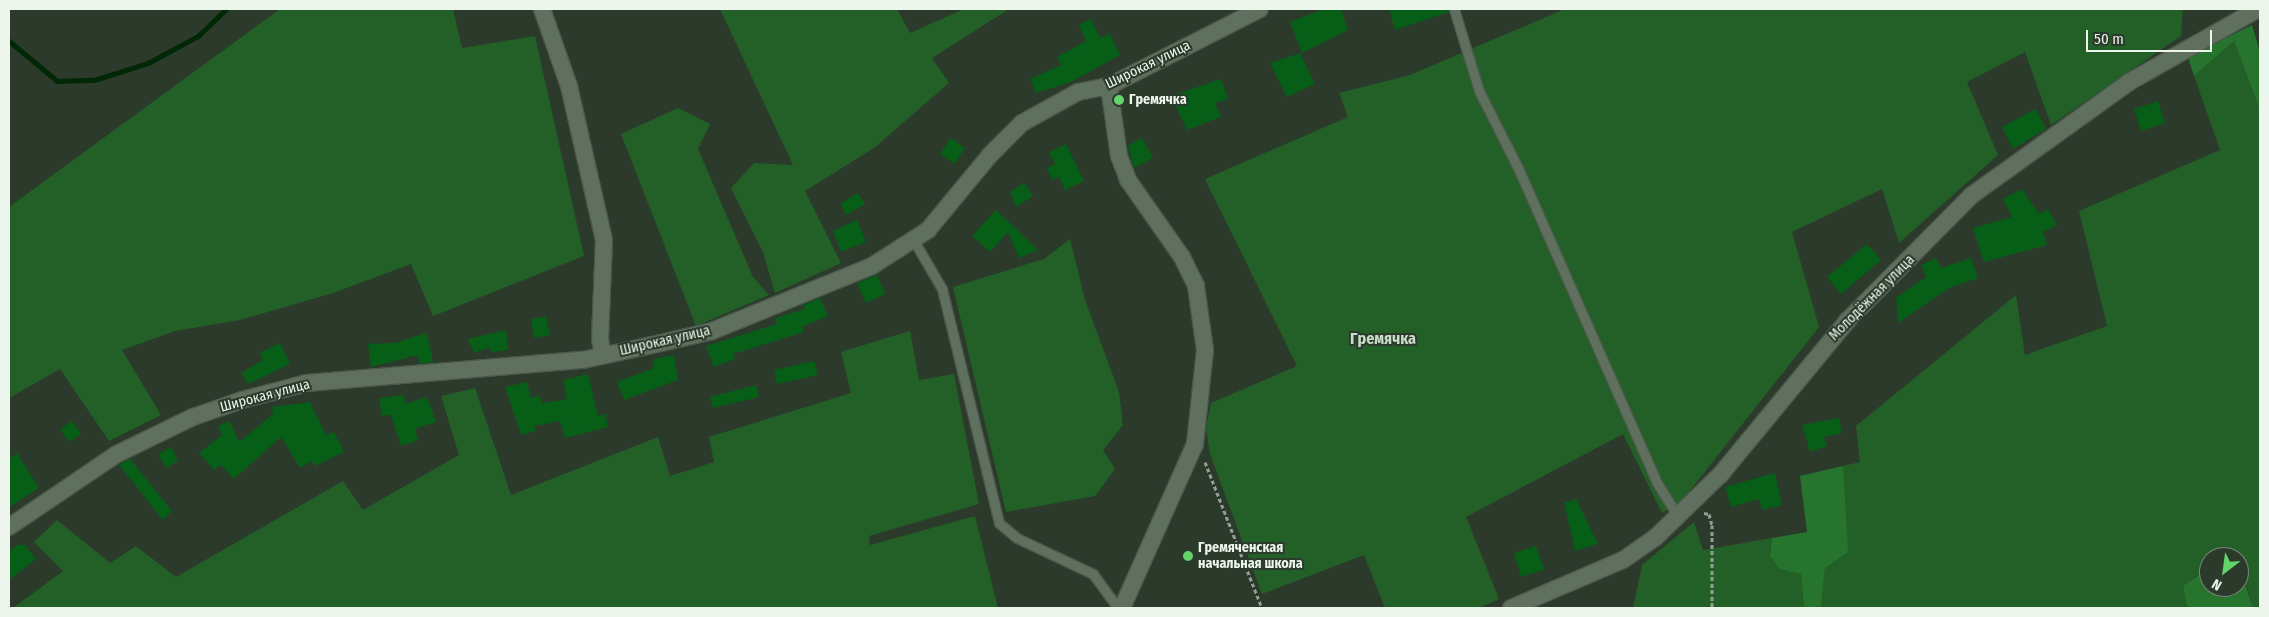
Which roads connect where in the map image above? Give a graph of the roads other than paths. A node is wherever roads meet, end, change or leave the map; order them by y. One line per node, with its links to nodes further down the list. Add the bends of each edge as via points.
1 (542, 9): 7 (street, via 569,86 604,240 600,339)
2 (1260, 9): 5 (street, Широкая улица)
3 (1454, 9): 8 (lane, via 1479,92 1519,170 1657,483)
4 (2258, 9): 8 (street, Молодёжная улица, via 2129,82 1972,195 1847,321)
5 (1109, 86): 6 (street, Широкая улица, via 1078,92 1022,124); 10 (street, via 1112,129 1128,180 1182,257 1196,286 1205,350 1195,444)
6 (914, 241): 7 (street, Широкая улица, via 872,266 712,331); 10 (lane, via 942,289 999,523 1018,538 1093,574)
7 (604, 356): 9 (street, Широкая улица, via 463,373 307,383 242,400 193,416 117,454)
8 (1684, 514): 11 (street, Молодёжная улица, via 1623,560)
9 (9, 528)
10 (1125, 606)
11 (1511, 608)

